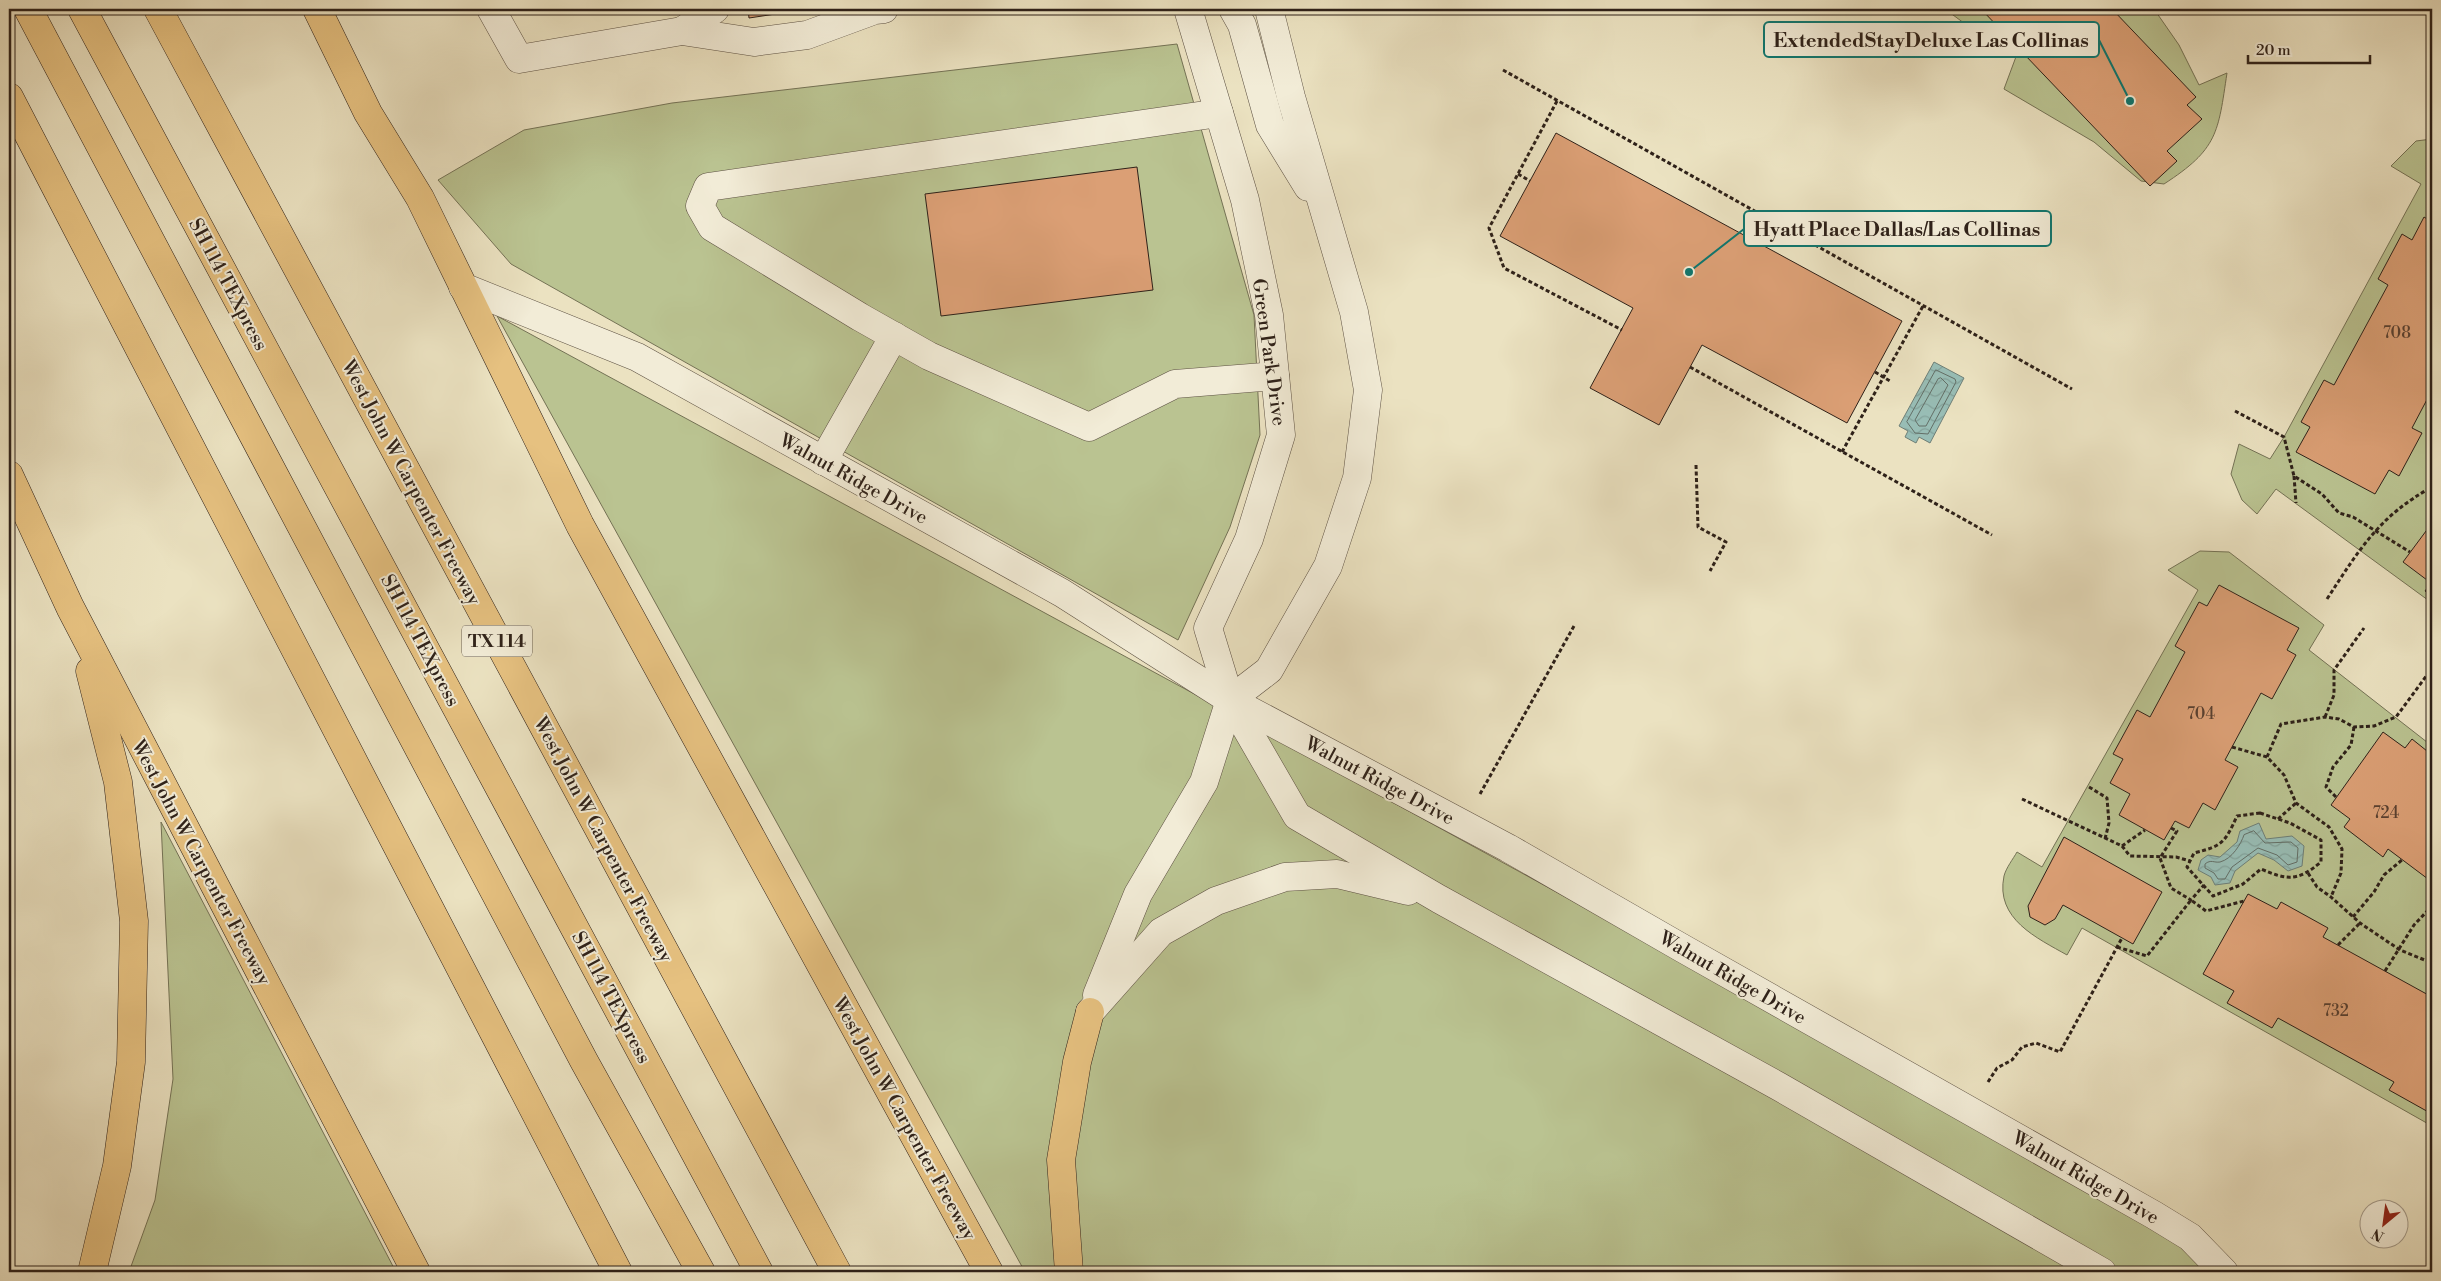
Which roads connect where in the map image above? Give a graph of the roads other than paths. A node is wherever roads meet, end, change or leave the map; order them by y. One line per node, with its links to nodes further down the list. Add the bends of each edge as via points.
1 (28, 9): 27 (main road, via 584,1061)
2 (82, 9): 28 (main road, SH 114 TEXpress)
3 (158, 9): 29 (main road, West John W Carpenter Freeway / TX 114)
4 (318, 9): 15 (main road, West John W Carpenter Freeway, via 368,113 420,198)
5 (492, 9): 11 (street, via 519,59)
6 (715, 9): 11 (street)
7 (877, 9): 11 (street, via 807,35 754,42)
8 (1188, 9): 13 (street, Green Park Drive)
9 (1233, 9): 14 (street, via 1242,25 1270,125)
10 (1270, 9): 14 (street)
11 (682, 31)
12 (9, 97): 26 (main road)
13 (1219, 113): 16 (street, via 708,186 700,206 712,227); 17 (street, Green Park Drive, via 1247,210 1269,315)
14 (1326, 218): 21 (street, via 1354,312 1368,390 1357,478 1328,566 1269,670)
15 (463, 287): 18 (street, Walnut Ridge Drive, via 636,357); 30 (main road, West John W Carpenter Freeway, via 580,525)
16 (894, 336): 17 (street, via 929,356 1089,427 1175,384); 18 (street)
17 (1275, 376): 21 (street, Green Park Drive, via 1282,435 1249,539 1208,628)
18 (823, 461): 21 (street, Walnut Ridge Drive, via 1062,593)
19 (9, 475): 20 (main road, West John W Carpenter Freeway)
20 (70, 608): 24 (main road, via 93,681 118,782 134,921 131,1062 117,1166); 25 (main road, West John W Carpenter Freeway)
21 (1230, 700): 22 (street, Walnut Ridge Drive, via 1296,816); 23 (street, via 1204,782 1138,894); 33 (street, Walnut Ridge Drive, via 1508,848 2154,1215 2190,1237)
22 (1439, 899): 23 (street, via 1338,874 1285,877 1216,901 1161,932); 32 (street, Walnut Ridge Drive, via 1778,1086)
23 (1090, 1012): 31 (main road, via 1077,1062 1061,1160)
24 (92, 1272)
25 (416, 1272)
26 (618, 1272)
27 (701, 1272)
28 (759, 1272)
29 (837, 1272)
30 (989, 1272)
31 (1070, 1272)
32 (2102, 1272)
33 (2224, 1272)

